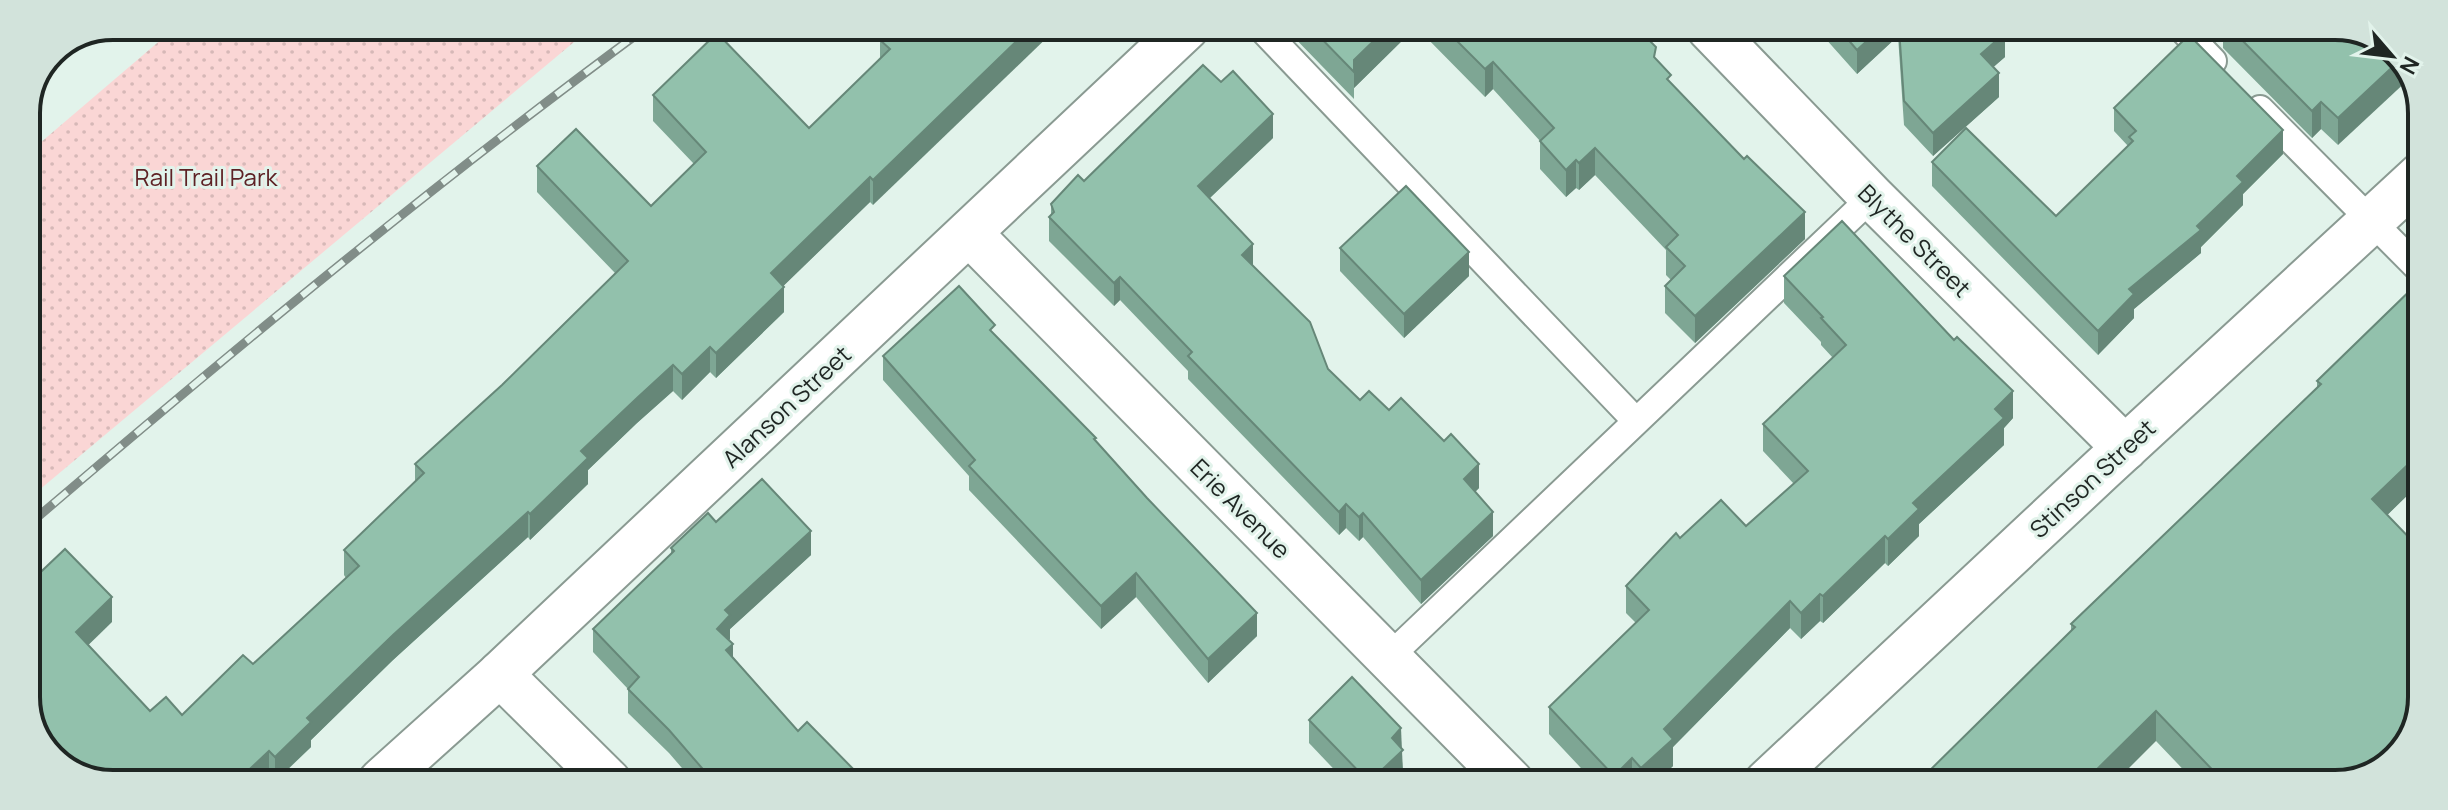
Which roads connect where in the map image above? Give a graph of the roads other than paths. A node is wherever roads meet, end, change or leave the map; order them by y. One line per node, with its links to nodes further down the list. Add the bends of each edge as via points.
1 (1173, 40): 8 (street, Alanson Street)
2 (1272, 40): 10 (lane)
3 (1721, 40): 6 (street, Blythe Street)
4 (2193, 40): 7 (lane)
5 (2408, 187): 7 (street, Stinson Street)
6 (1872, 197): 10 (lane); 11 (street, Blythe Street)
7 (2370, 221): 9 (lane); 11 (street, Stinson Street)
8 (970, 234): 12 (street, Erie Avenue); 13 (street, Alanson Street)
9 (2408, 258)
10 (1636, 421): 12 (lane)
11 (2125, 448): 17 (street, Stinson Street)
12 (1389, 657): 16 (street, Erie Avenue)
13 (500, 674): 14 (street, Alanson Street); 15 (street)
14 (393, 770)
15 (597, 770)
16 (1499, 770)
17 (1780, 770)

